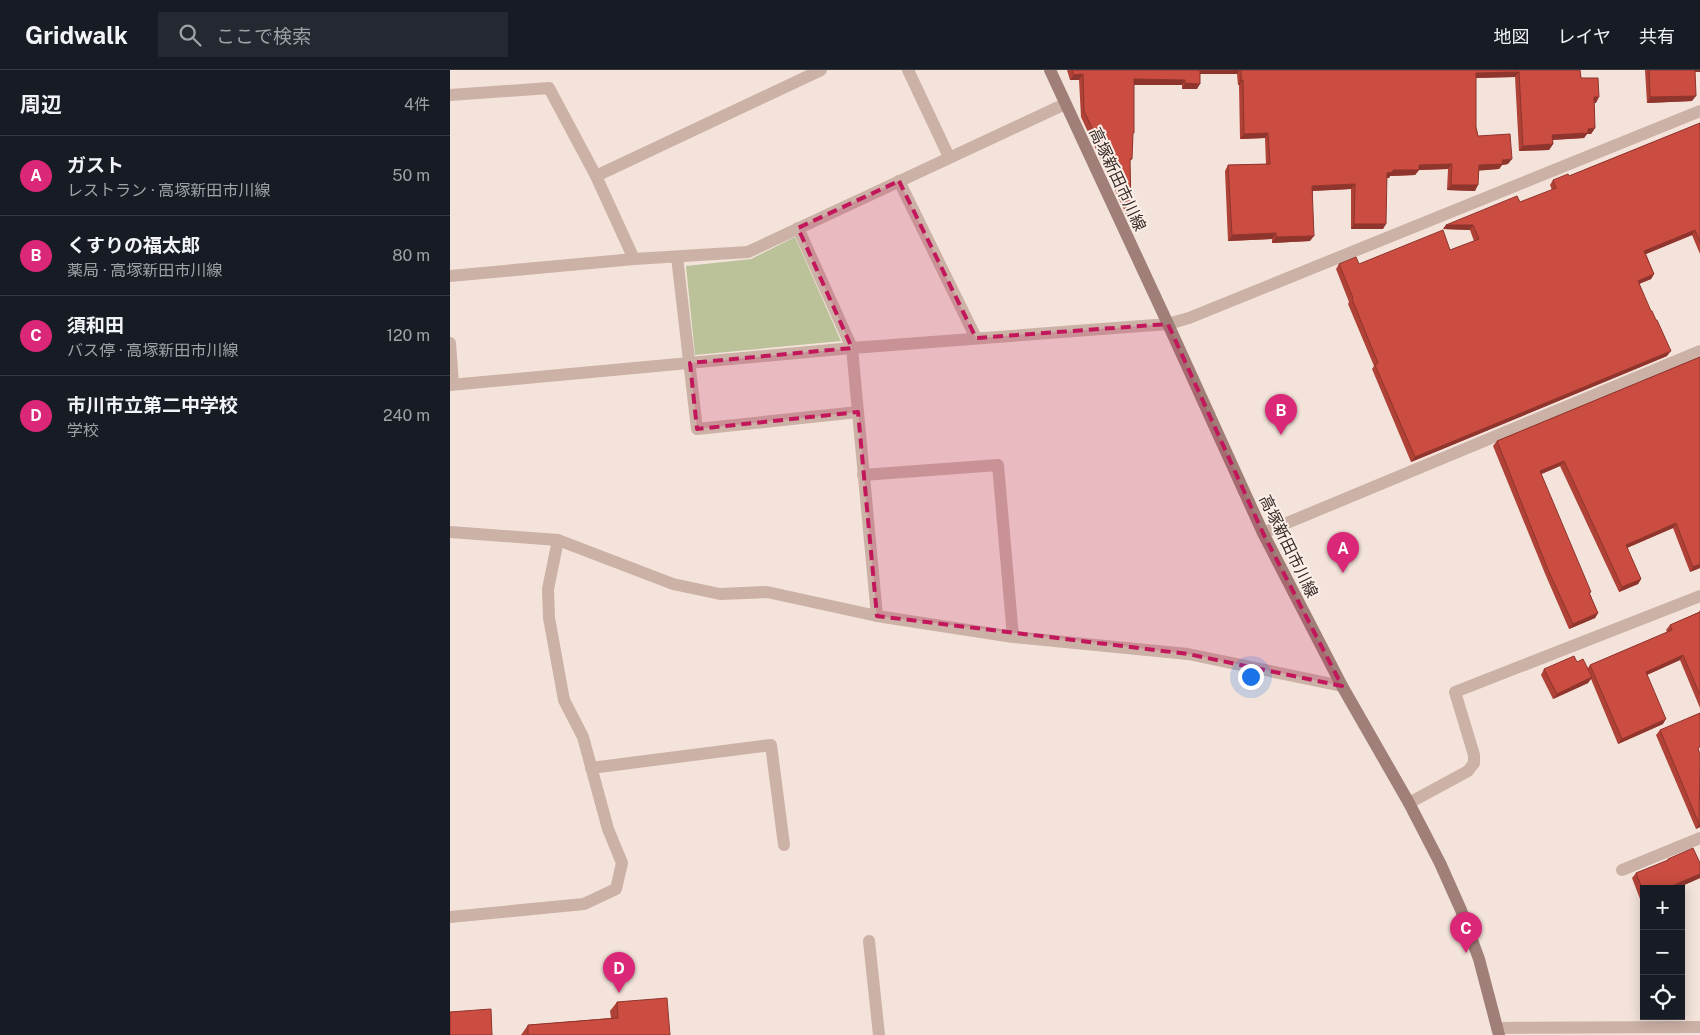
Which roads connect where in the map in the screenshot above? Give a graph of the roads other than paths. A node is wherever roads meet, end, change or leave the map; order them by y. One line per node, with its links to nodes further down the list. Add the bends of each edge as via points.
1 (821, 70): 4 (street)
2 (908, 70): 8 (street)
3 (1050, 70): 6 (main road, 高塚新田市川線)
4 (800, 74): 9 (street)
5 (450, 96): 9 (street, via 549,88)
6 (1065, 104): 8 (street); 15 (main road, 高塚新田市川線)
7 (1700, 111): 15 (street)
8 (948, 157): 10 (street)
9 (596, 176): 13 (street)
10 (899, 181): 11 (street); 16 (street)
11 (798, 228): 12 (street, via 748,252); 18 (street)
12 (677, 257): 13 (street); 20 (street)
13 (634, 260): 14 (street)
14 (450, 276)
15 (1168, 324): 16 (street); 25 (main road, 高塚新田市川線)
16 (976, 338): 18 (street)
17 (450, 343): 21 (street)
18 (852, 348): 20 (street); 22 (street)
19 (1700, 351): 25 (street)
20 (690, 363): 21 (street); 22 (street, via 697,429)
21 (452, 385)
22 (858, 412): 23 (street)
23 (863, 474): 28 (street); 29 (street, via 998,465)
24 (450, 532): 26 (street)
25 (1263, 533): 30 (main road, 高塚新田市川線)
26 (558, 540): 28 (street, via 673,584 720,594 767,592); 31 (street, via 548,589 549,618 564,700 583,737)
27 (1700, 596): 32 (street, via 1455,692 1474,763 1468,771)
28 (876, 616): 29 (street)
29 (1013, 637): 30 (street, via 1188,654)
30 (1342, 686): 32 (main road, 高塚新田市川線)
31 (591, 768): 34 (street, via 771,745); 36 (street, via 608,829 622,863 616,889 584,904)
32 (1409, 803): 39 (main road, 高塚新田市川線, via 1461,910 1479,960)
33 (1700, 838): 35 (street)
34 (784, 844)
35 (1622, 870)
36 (450, 917)
37 (869, 941): 40 (street)
38 (1700, 1028): 39 (street)
39 (1498, 1031)
40 (879, 1035)

